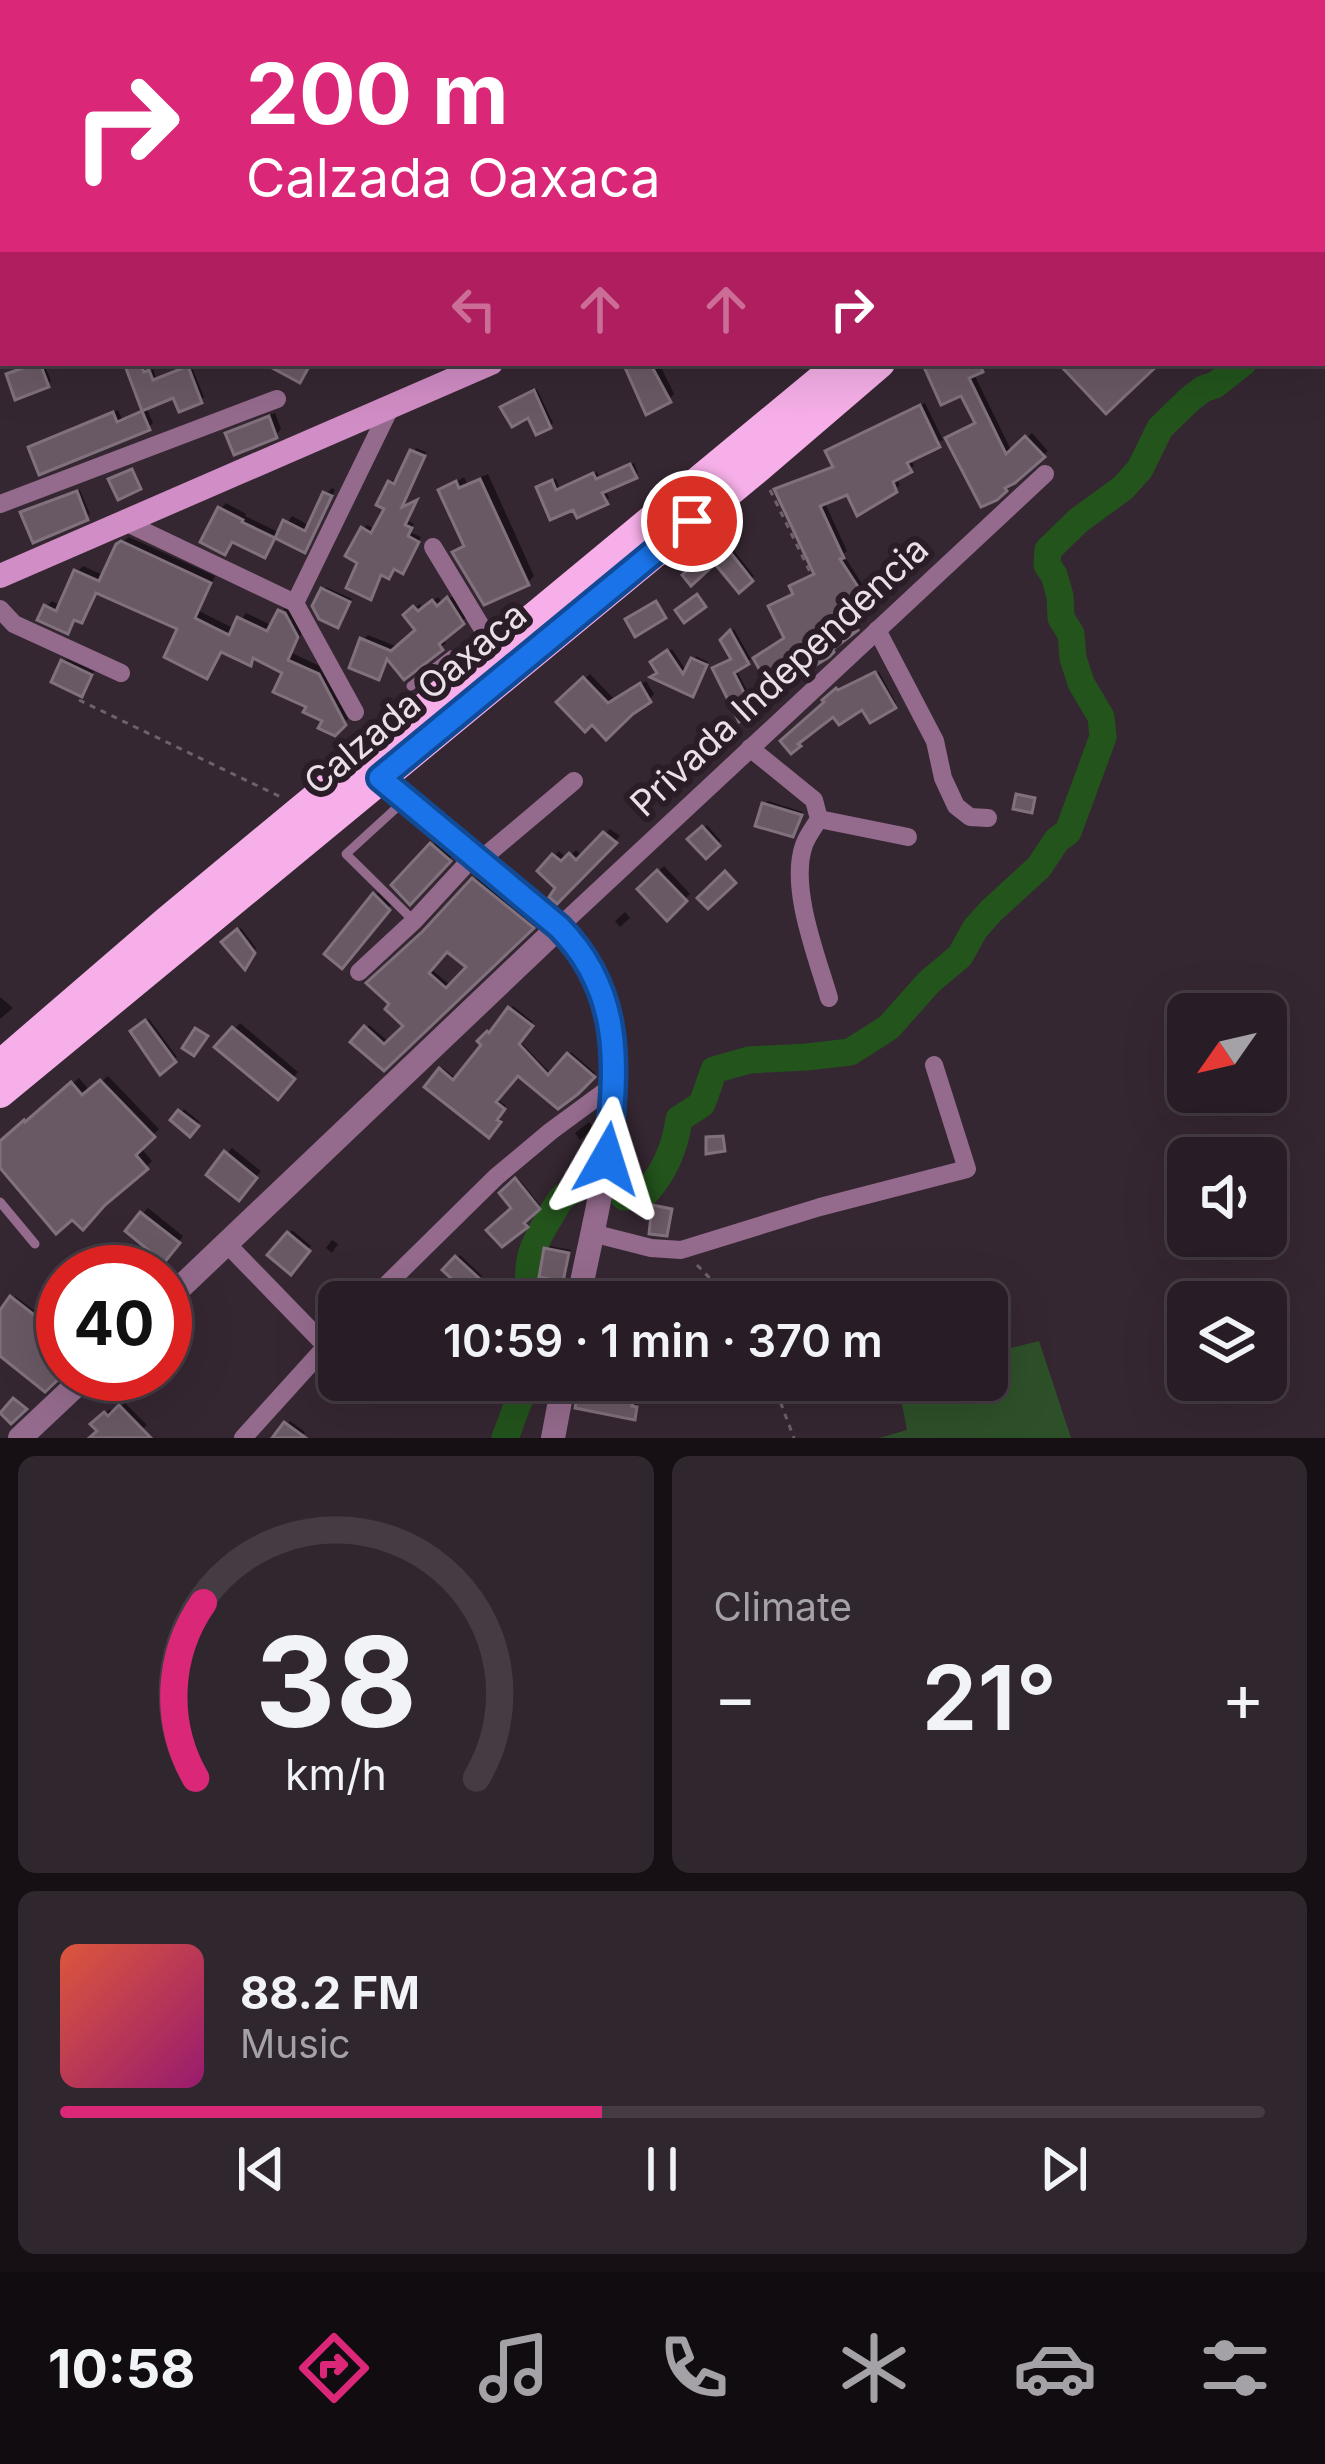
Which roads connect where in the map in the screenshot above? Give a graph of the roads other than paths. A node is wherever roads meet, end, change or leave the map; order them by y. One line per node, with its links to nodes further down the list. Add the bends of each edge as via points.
1 (477, 366): 5 (main road)
2 (838, 366): 14 (main road, Calzada Oaxaca)
3 (877, 366): 14 (main road, Calzada Oaxaca, via 759,467)
4 (277, 399): 7 (street)
5 (391, 406): 8 (main road); 11 (street)
6 (1045, 475): 13 (street, Privada Independencia)
7 (0, 504)
8 (125, 522): 10 (main road); 11 (street)
9 (433, 548): 14 (street)
10 (0, 576)
11 (295, 602): 18 (street)
12 (0, 609): 15 (street, via 14,624)
13 (877, 630): 19 (street, Privada Independencia); 23 (street, via 935,741 956,806)
14 (514, 646): 16 (main road, Calzada Oaxaca); 20 (main road, Calzada Oaxaca)
15 (121, 673)
16 (448, 679): 17 (lane); 20 (main road, Calzada Oaxaca)
17 (411, 686)
18 (355, 712)
19 (750, 748): 24 (street, via 814,800); 28 (street, Privada Independencia)
20 (372, 768): 22 (street); 31 (main road, Calzada Oaxaca, via 303,808); 34 (main road, Calzada Oaxaca)
21 (574, 781): 26 (street)
22 (404, 801): 26 (street); 27 (lane, via 346,854)
23 (988, 818)
24 (819, 819): 25 (street); 30 (street, via 804,844 801,882)
25 (908, 837)
26 (476, 860): 27 (street); 28 (street)
27 (414, 921): 29 (street)
28 (559, 927): 33 (street, via 598,980); 38 (street)
29 (359, 972)
30 (829, 998)
31 (0, 1065)
32 (934, 1065): 36 (street, via 967,1169 681,1250)
33 (615, 1084): 36 (street); 40 (street, via 496,1178)
34 (0, 1093)
35 (0, 1202): 37 (lane)
36 (592, 1233): 41 (street)
37 (35, 1244)
38 (227, 1244): 39 (street); 42 (street)
39 (192, 1277)
40 (391, 1281)
41 (582, 1281)
42 (318, 1325)
43 (318, 1354): 47 (street)
44 (59, 1401): 46 (street)
45 (559, 1401): 48 (street)
46 (20, 1438)
47 (243, 1438)
48 (553, 1438)

